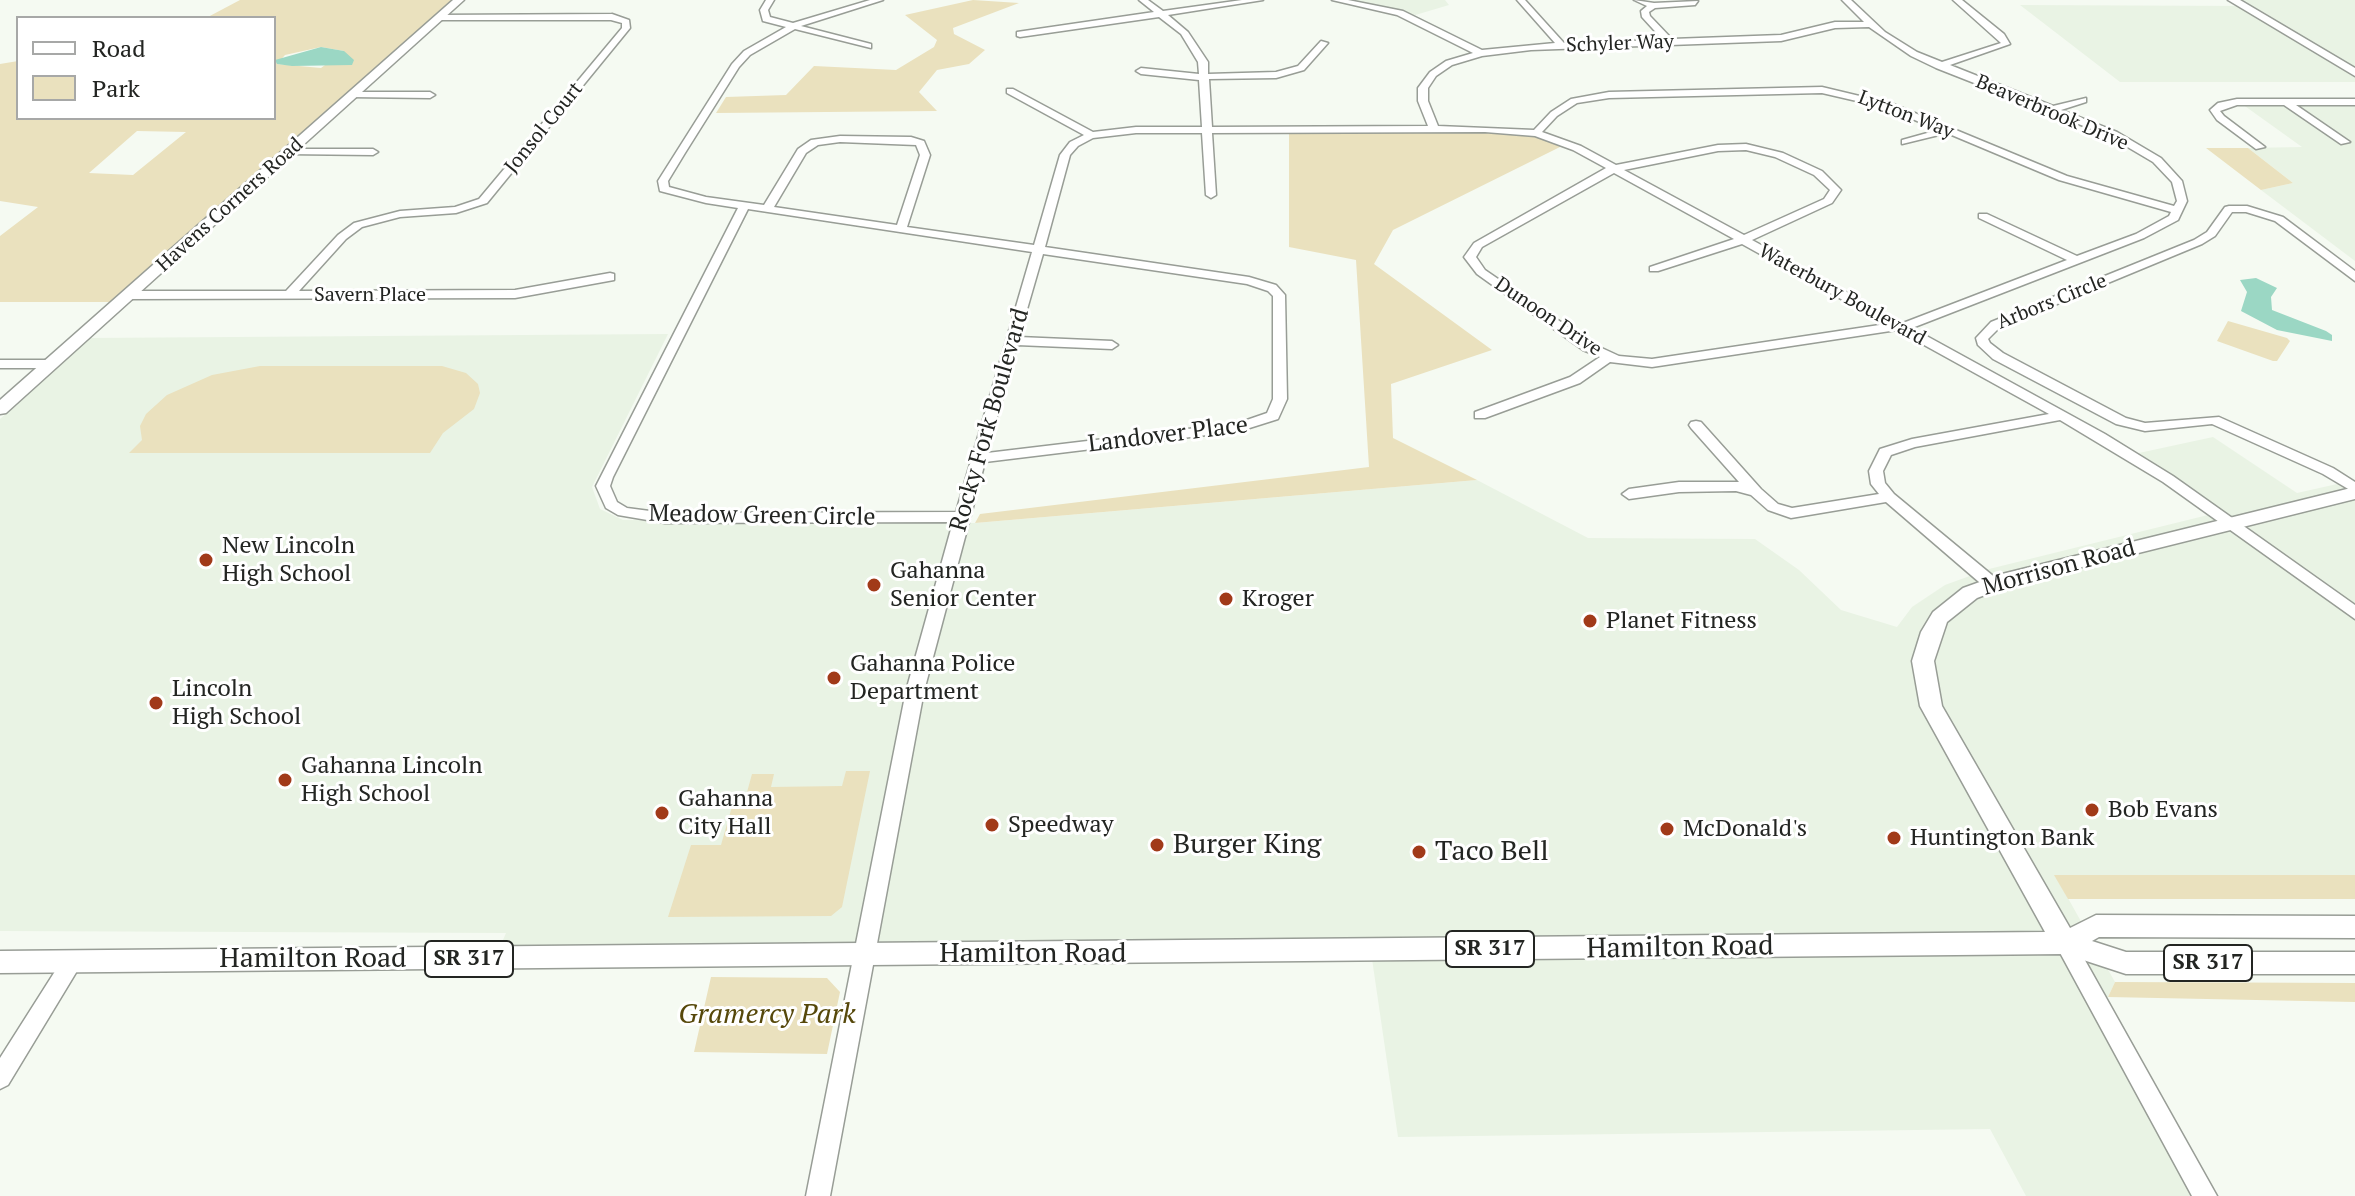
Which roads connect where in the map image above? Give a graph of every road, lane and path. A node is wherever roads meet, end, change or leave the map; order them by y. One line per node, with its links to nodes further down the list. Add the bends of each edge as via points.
1 (459, 0): 15 (main road, Havens Corners Road)
2 (770, 0): 17 (street, via 763,15)
3 (879, 0): 17 (street)
4 (1143, 0): 14 (street)
5 (1259, 0): 14 (street)
6 (1336, 0): 23 (street, via 1411,17)
7 (1521, 0): 22 (street)
8 (1638, 0): 13 (street)
9 (1846, 0): 16 (street, Beaverbrook Drive)
10 (1957, 0): 24 (street, via 2006,44)
11 (2233, 0): 26 (main road)
12 (1695, 3): 13 (street)
13 (1653, 6): 19 (street, via 1645,11 1646,17)
14 (1164, 13): 18 (street); 27 (street, via 1195,45)
15 (441, 17): 29 (main road, Havens Corners Road); 59 (street, Jonsol Court, via 612,17 626,22 626,28 483,201 358,225)
16 (1871, 24): 19 (street, Schyler Way, via 1835,25 1781,38); 24 (street, Beaverbrook Drive, via 1894,43)
17 (790, 27): 21 (street); 47 (street, via 735,66 663,181 664,189 679,196)
18 (1020, 34)
19 (1670, 42): 22 (street, Schyler Way)
20 (1324, 43): 27 (street, via 1301,68 1289,73)
21 (868, 46)
22 (1562, 46): 23 (street, Schyler Way)
23 (1481, 53): 35 (street, Schyler Way, via 1449,63 1423,88)
24 (1939, 66): 34 (street, Beaverbrook Drive)
25 (1141, 71): 27 (street)
26 (2355, 73)
27 (1204, 76): 36 (street)
28 (1010, 91): 39 (street)
29 (353, 95): 30 (street); 43 (main road, Havens Corners Road)
30 (430, 95)
31 (2083, 100): 34 (street)
32 (2286, 102): 33 (street); 41 (street); 42 (street, via 2237,102 2215,110)
33 (2355, 102)
34 (2051, 110): 49 (street, Beaverbrook Drive, via 2113,134 2157,160 2177,181)
35 (1434, 129): 36 (street, Waterbury Boulevard); 38 (street, Waterbury Boulevard)
36 (1207, 130): 39 (street, Waterbury Boulevard); 46 (street)
37 (1947, 130): 38 (street, Lytton Way, via 1850,94 1795,88 1574,101); 40 (street); 49 (street, Lytton Way, via 2063,178)
38 (1536, 133): 45 (street, Waterbury Boulevard)
39 (1091, 135): 53 (street, Rocky Fork Boulevard, via 1065,155)
40 (1906, 142)
41 (2345, 142)
42 (2260, 147)
43 (290, 152): 44 (street); 58 (main road, Havens Corners Road)
44 (373, 152)
45 (1613, 169): 52 (street, Waterbury Boulevard); 52 (street, via 1746,147 1789,160 1830,181 1836,190 1828,201); 63 (street, Dunoon Drive, via 1478,245 1470,257 1481,272)
46 (1211, 195)
47 (744, 206): 48 (street); 75 (street, Meadow Green Circle, via 606,477 603,486 611,505 665,518)
48 (767, 209): 51 (street); 51 (street, via 802,151 815,142 911,140 920,143 925,155)
49 (2179, 211): 54 (street, via 2140,236)
50 (1983, 216): 54 (street)
51 (901, 229): 53 (street)
52 (1743, 240): 55 (street); 60 (street, Waterbury Boulevard)
53 (1038, 250): 61 (street, Rocky Fork Boulevard); 70 (street, Landover Place, via 1272,288 1281,303 1279,408 1259,424)
54 (2076, 260): 60 (street)
55 (1654, 269)
56 (610, 277): 59 (street, Savern Place, via 515,294)
57 (2355, 277): 71 (street, Arbors Circle, via 2279,219 2229,209 2198,242 1995,325 1982,338 1998,356 2121,421 2145,427 2214,420 2328,471)
58 (129, 295): 59 (street, Savern Place); 65 (main road, Havens Corners Road)
59 (289, 295)
60 (1900, 327): 63 (street, Dunoon Drive, via 1652,363); 68 (street, Waterbury Boulevard)
61 (1012, 341): 62 (street); 70 (street, Rocky Fork Boulevard)
62 (1112, 345)
63 (1608, 357): 67 (street, via 1575,380)
64 (0, 364): 65 (street)
65 (50, 364): 66 (main road, Havens Corners Road)
66 (0, 409)
67 (1480, 415)
68 (2062, 416): 74 (street, via 1885,452 1876,471 1878,484); 76 (street, Waterbury Boulevard, via 2168,479)
69 (1696, 425): 72 (street)
70 (979, 458): 75 (street, Rocky Fork Boulevard)
71 (2355, 491): 76 (main road, Morrison Road)
72 (1756, 492): 73 (street, via 1737,486); 74 (street, via 1773,507 1791,513)
73 (1629, 494)
74 (1889, 497): 77 (street)
75 (962, 517): 81 (street, Rocky Fork Boulevard, via 915,691)
76 (2229, 524): 77 (main road, Morrison Road); 78 (street, Waterbury Boulevard)
77 (1992, 584): 80 (main road, Morrison Road, via 1952,604 1940,617 1925,649 1925,687 1938,721)
78 (2355, 613)
79 (2355, 927): 80 (main road, Hamilton Road / SR 317, via 2096,926)
80 (2065, 943): 81 (main road, Hamilton Road / SR 317); 84 (main road, Hamilton Road / SR 317, via 2126,963); 87 (street)
81 (866, 955): 82 (main road, Hamilton Road / SR 317); 86 (street, Rocky Fork Boulevard)
82 (73, 960): 83 (main road, Hamilton Road / SR 317); 85 (street)
83 (0, 962)
84 (2355, 963)
85 (0, 1078)
86 (818, 1196)
87 (2205, 1196)

